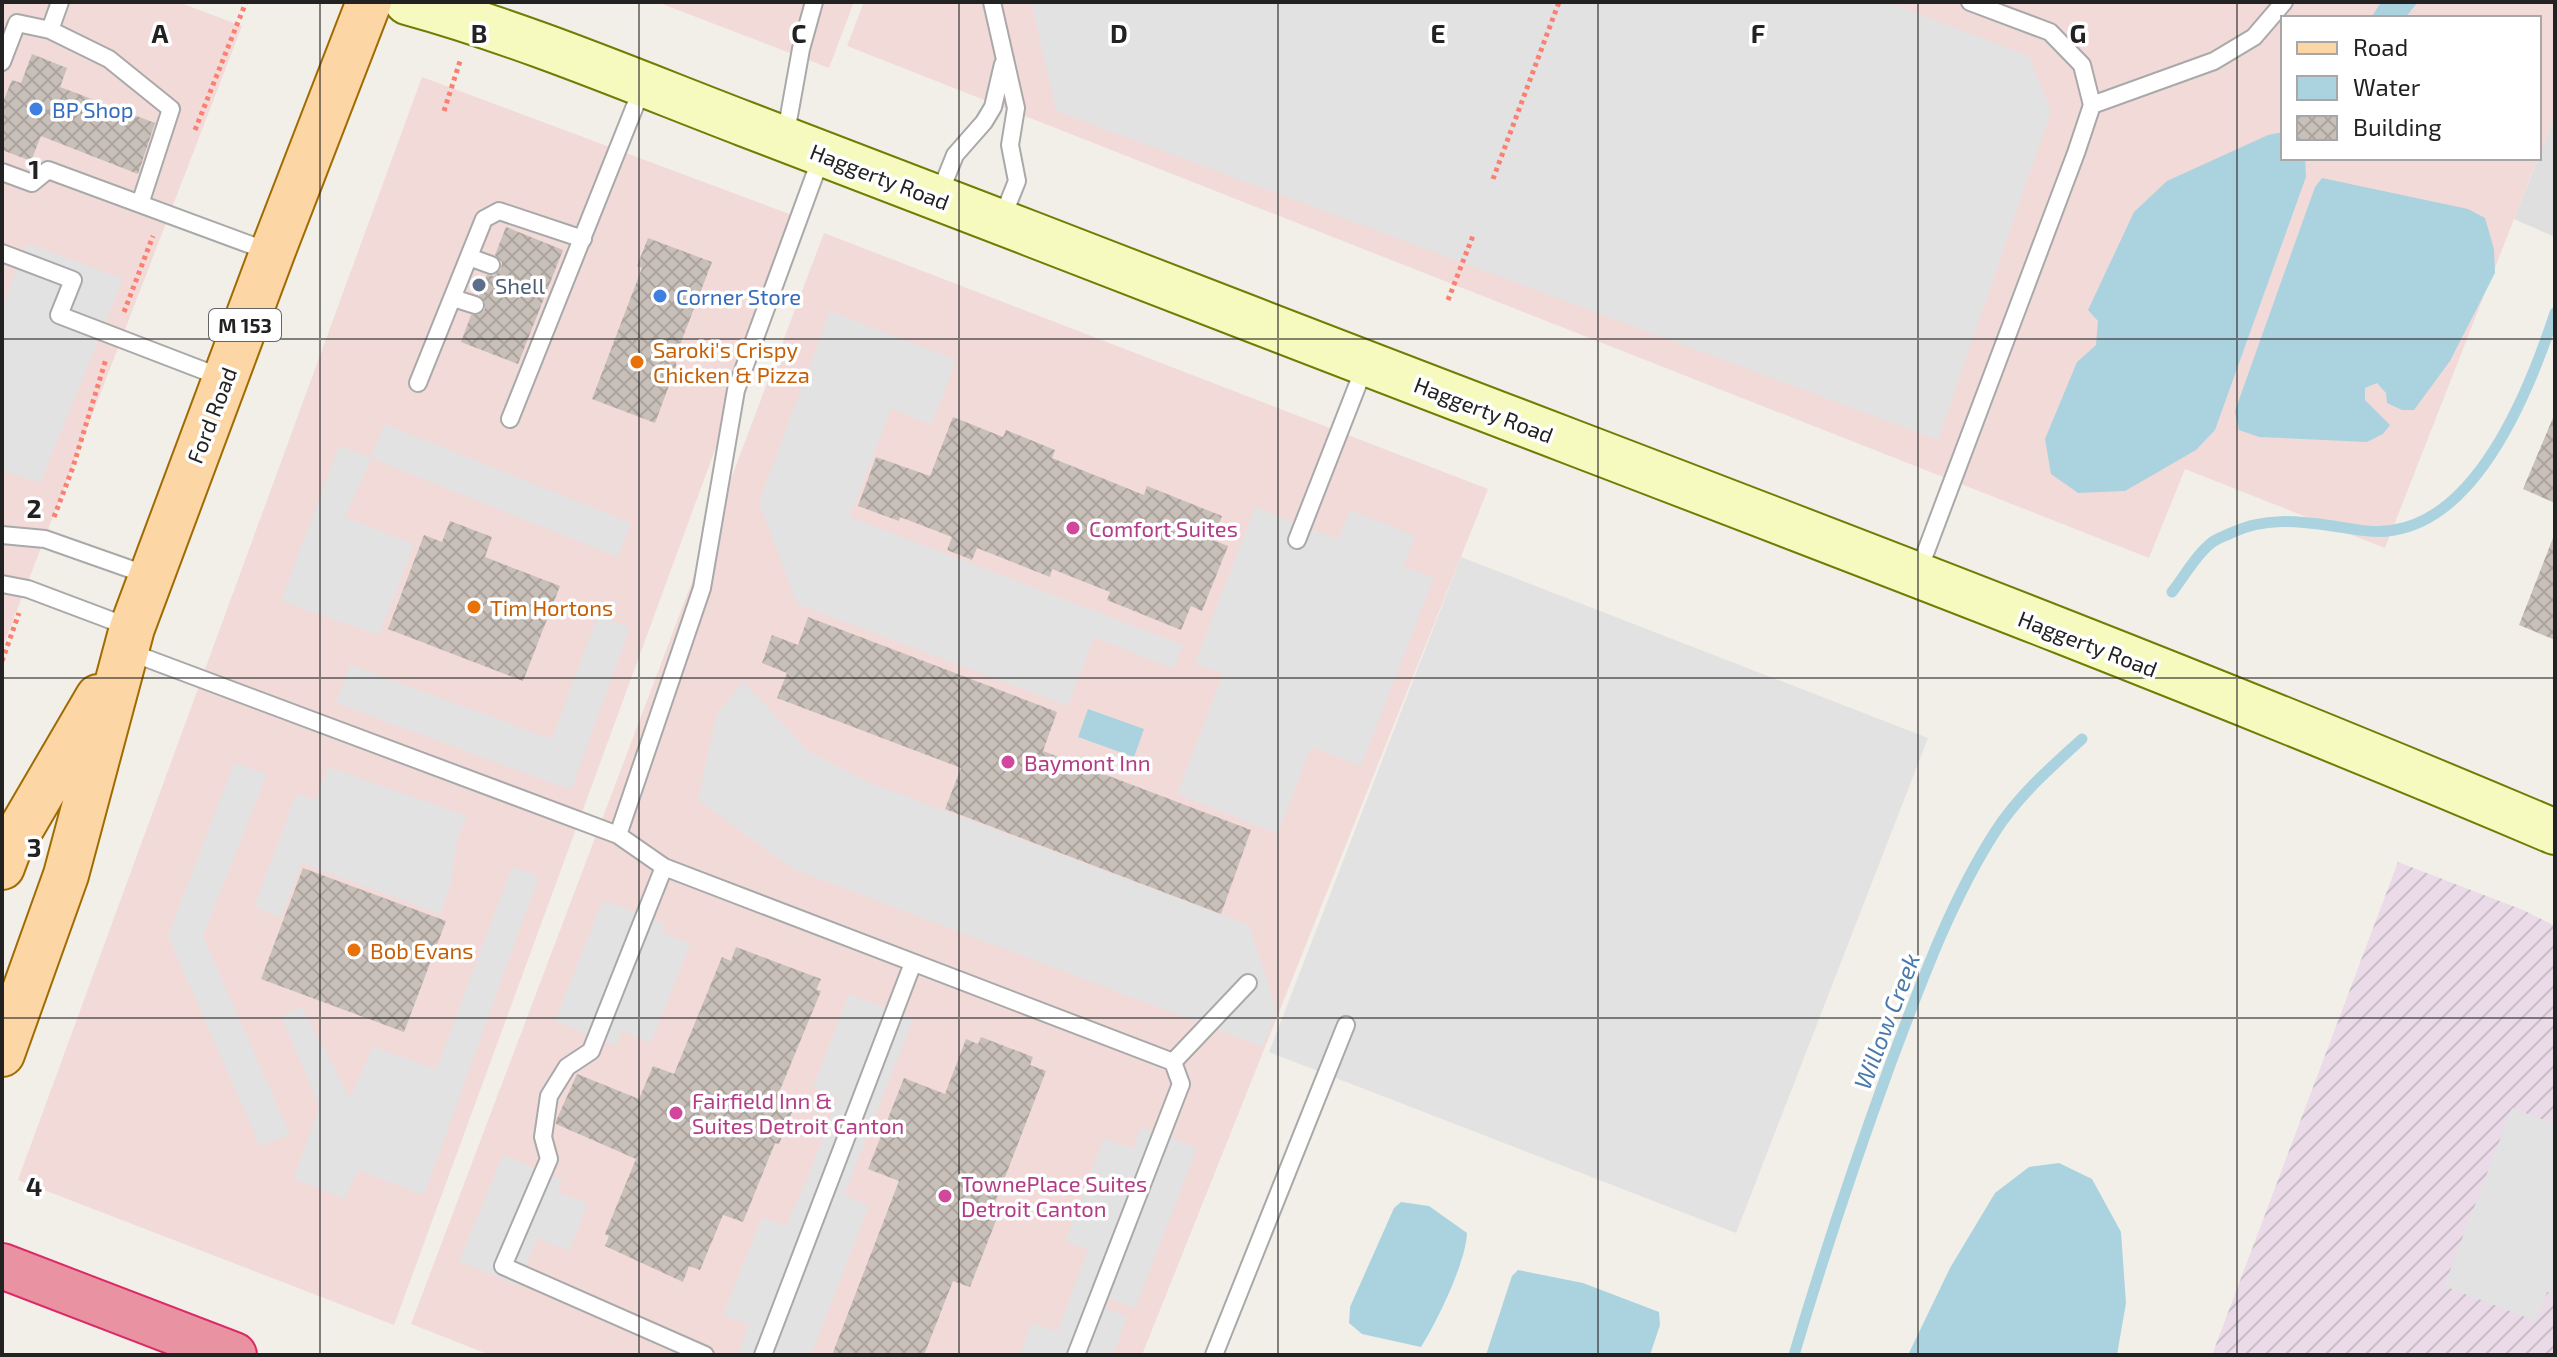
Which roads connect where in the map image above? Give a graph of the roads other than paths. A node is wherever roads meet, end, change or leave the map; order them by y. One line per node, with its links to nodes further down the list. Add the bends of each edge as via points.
1 (60, 2): 8 (lane)
2 (369, 2): 20 (main road, Ford Road / M 153)
3 (407, 2): 11 (main road, Haggerty Road, via 473,20)
4 (814, 2): 13 (lane, via 801,49)
5 (992, 2): 9 (lane)
6 (1970, 2): 12 (lane, via 2050,32 2082,65)
7 (2284, 2): 12 (lane, via 2254,37 2214,61)
8 (50, 30): 10 (lane, via 17,23); 16 (lane, via 109,59 171,109)
9 (1004, 58): 15 (lane, via 993,107 955,155); 17 (lane, via 1016,108 1010,145 1017,181)
10 (2, 62)
11 (644, 84): 13 (main road, Haggerty Road); 18 (lane)
12 (2092, 105): 32 (lane)
13 (804, 146): 15 (main road, Haggerty Road); 36 (lane, via 736,390 702,588)
14 (2, 172): 16 (lane, via 32,183 48,170)
15 (938, 198): 17 (main road, Haggerty Road)
16 (140, 204): 20 (lane)
17 (1001, 222): 25 (main road, Haggerty Road)
18 (583, 239): 21 (lane, via 499,211 484,219); 28 (lane, via 555,288)
19 (2, 253): 26 (lane, via 73,280 59,315)
20 (272, 253): 26 (main road, Ford Road / M 153)
21 (469, 257): 22 (lane); 23 (lane)
22 (491, 265)
23 (453, 298): 24 (lane); 27 (lane)
24 (475, 305)
25 (1366, 363): 30 (lane); 32 (main road, Haggerty Road)
26 (225, 379): 31 (main road, Ford Road / M 153)
27 (418, 383)
28 (510, 419)
29 (2, 535): 31 (lane, via 45,539)
30 (1297, 540)
31 (151, 576): 34 (main road, Ford Road / M 153)
32 (1916, 576): 35 (main road, Haggerty Road)
33 (2, 584): 34 (lane, via 28,589)
34 (129, 639): 36 (lane); 37 (main road, Ford Road / M 153); 42 (main road, Ford Road / M 153, via 66,875)
35 (2555, 832)
36 (618, 835): 38 (lane)
37 (2, 867)
38 (664, 867): 39 (lane); 46 (lane, via 591,1051 567,1067 549,1096 543,1137 549,1159 503,1266)
39 (913, 963): 43 (lane); 47 (lane)
40 (1248, 983): 43 (lane)
41 (1346, 1025): 49 (lane)
42 (2, 1054)
43 (1173, 1062): 48 (lane, via 1181,1084)
44 (2, 1266): 45 (highway)
45 (234, 1355)
46 (705, 1355)
47 (763, 1355)
48 (1076, 1355)
49 (1214, 1355)

